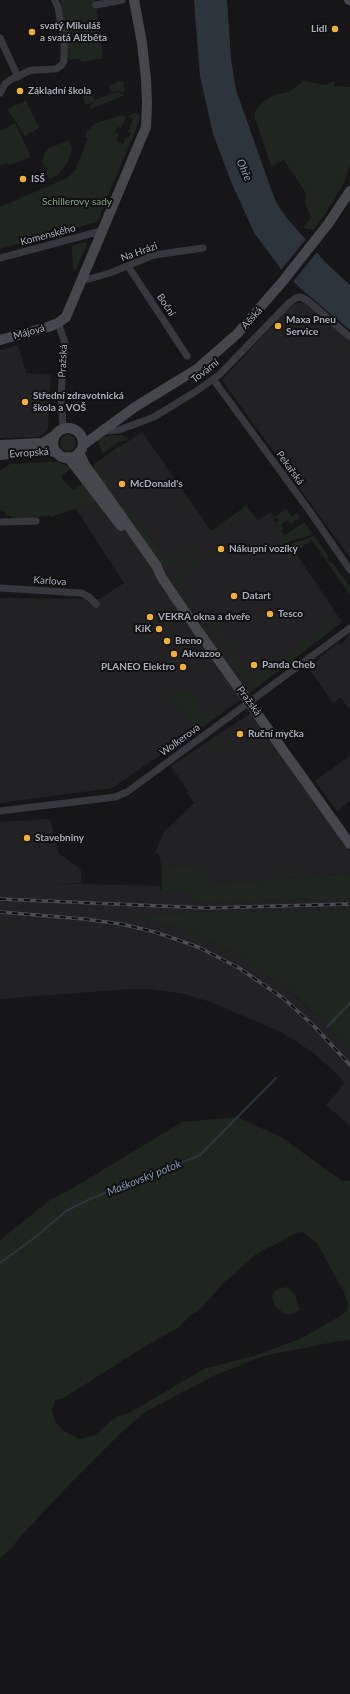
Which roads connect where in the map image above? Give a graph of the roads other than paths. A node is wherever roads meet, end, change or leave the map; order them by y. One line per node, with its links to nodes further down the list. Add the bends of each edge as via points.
1 (55, 0): 6 (street, via 64,42 64,62 56,69 34,70)
2 (122, 0): 4 (street)
3 (134, 0): 11 (main road, via 143,53 146,127)
4 (96, 5)
5 (0, 38): 6 (street)
6 (18, 77): 7 (street, via 5,84)
7 (0, 93)
8 (350, 181): 10 (main road, Ašská)
9 (350, 191): 10 (main road, Ašská)
10 (343, 202): 21 (main road, Ašská, via 284,281 248,323 214,355 177,382)
11 (101, 231): 13 (street, Komenského); 15 (main road)
12 (204, 248): 14 (street, Na Hrázi, via 154,255)
13 (0, 258)
14 (128, 266): 15 (street, Na Hrázi, via 93,278); 19 (street, Boční)
15 (82, 279): 16 (main road, via 68,314)
16 (58, 323): 18 (main road, Májová); 22 (street, Pražská, via 65,343 61,395)
17 (350, 337): 20 (street, Tovární, via 307,300 300,298 289,303)
18 (0, 340)
19 (187, 356)
20 (213, 379): 23 (street, Tovární, via 154,417 119,430); 33 (street, Pekařská)
21 (135, 407): 23 (main road, Ašská); 24 (main road, Ašská, via 92,431)
22 (64, 428): 24 (main road, via 73,428); 25 (main road)
23 (104, 431): 27 (main road, Ašská)
24 (79, 433): 27 (main road, via 82,437)
25 (54, 436): 26 (main road, Evropská, via 43,443); 28 (main road, via 53,446)
26 (0, 445)
27 (81, 448): 30 (main road, via 76,455); 34 (main road, Pražská, via 85,465 156,565)
28 (58, 453): 29 (main road, Evropská, via 47,450); 30 (main road)
29 (0, 455)
30 (68, 457): 34 (main road, Pražská, via 152,569)
31 (36, 521): 32 (street)
32 (0, 522)
33 (350, 570)
34 (162, 578): 38 (main road, Pražská)
35 (0, 588): 36 (street, Karlova, via 81,593)
36 (96, 604)
37 (350, 628): 38 (street, Wolkerova)
38 (250, 702): 39 (street, Wolkerova, via 127,792 115,797); 40 (main road, Pražská)
39 (0, 811)
40 (350, 844)

